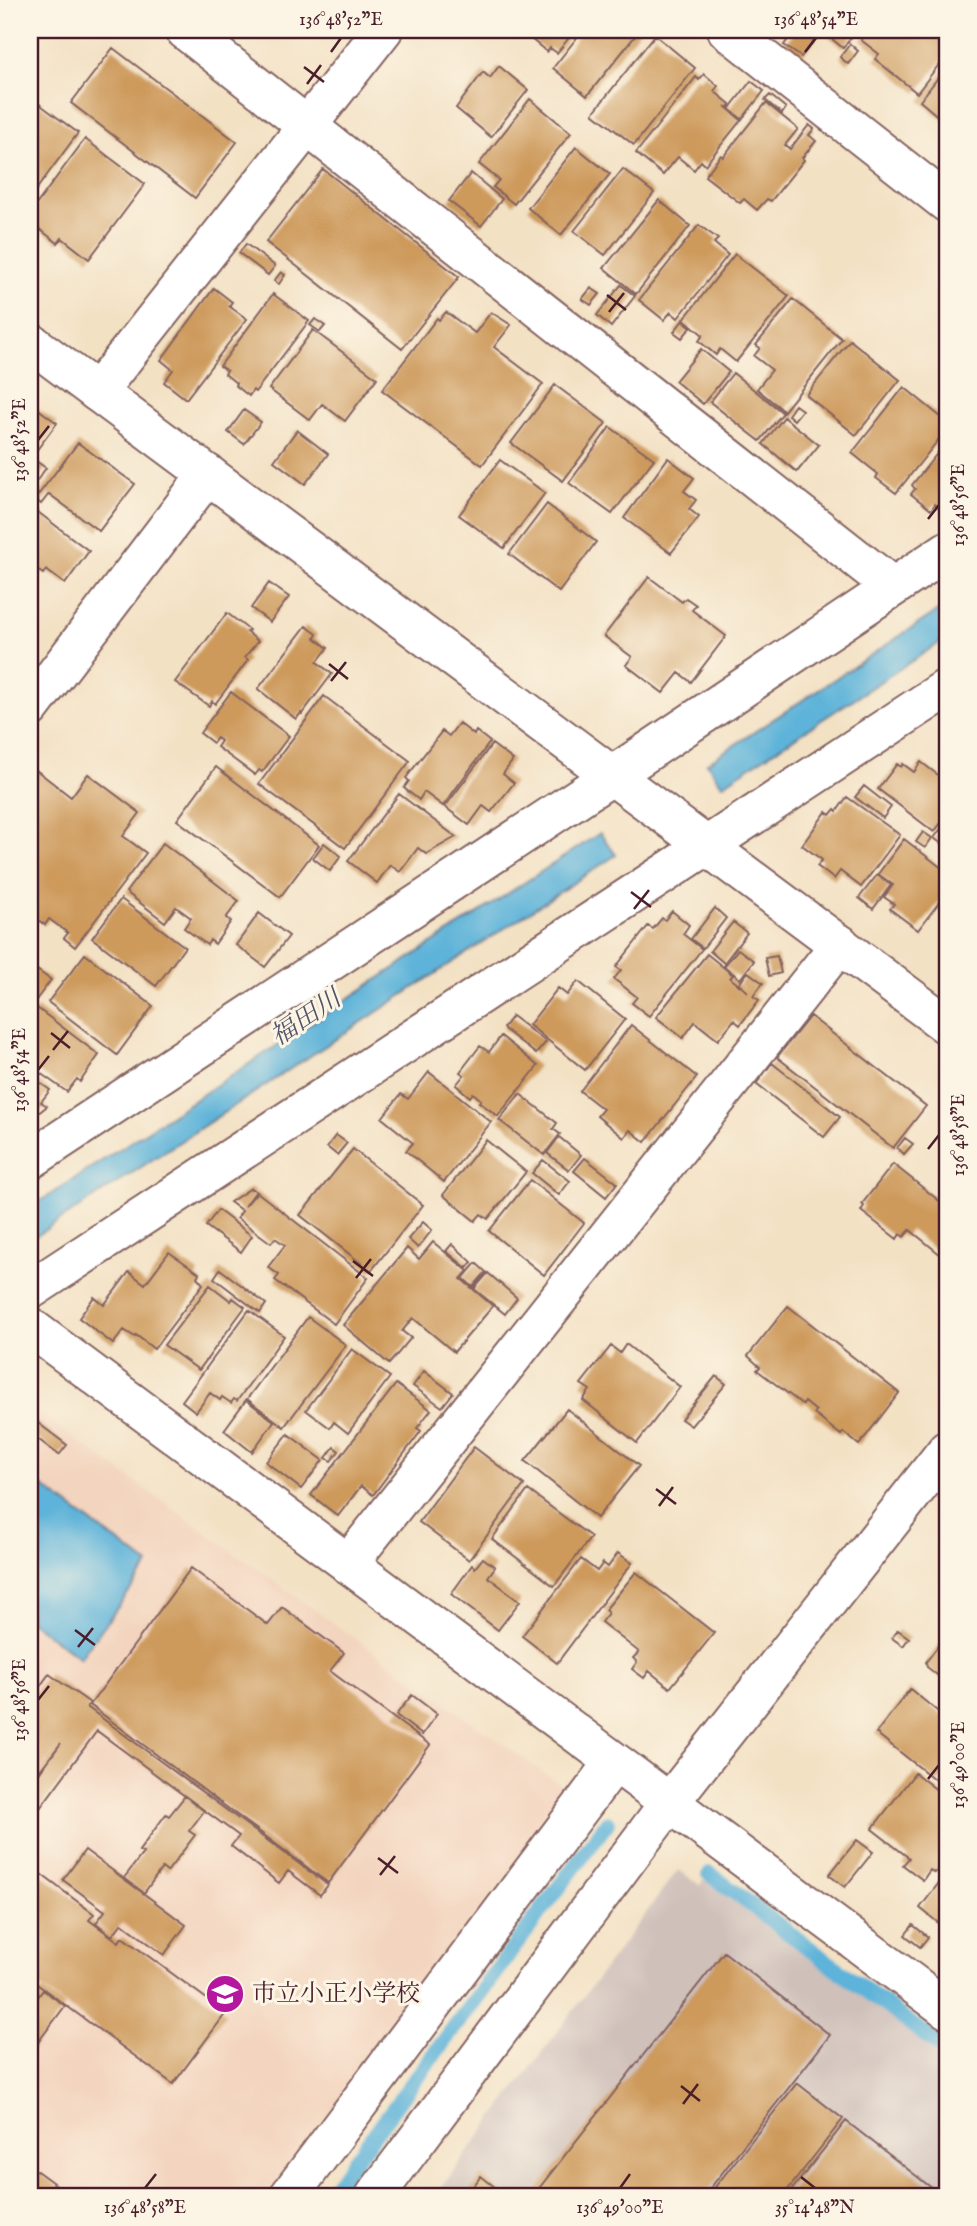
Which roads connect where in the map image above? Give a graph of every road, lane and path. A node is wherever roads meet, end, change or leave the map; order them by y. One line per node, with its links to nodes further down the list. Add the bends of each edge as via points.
1 (185, 30): 4 (street)
2 (383, 30): 4 (street)
3 (727, 30): 5 (street)
4 (308, 125): 7 (street); 10 (street)
5 (947, 202)
6 (31, 346): 7 (street)
7 (97, 392): 8 (street)
8 (208, 474): 12 (street); 13 (street)
9 (947, 551): 10 (street)
10 (893, 587): 13 (street)
11 (947, 688): 14 (street)
12 (30, 708)
13 (613, 775): 14 (street); 17 (street)
14 (707, 845): 15 (street); 18 (street)
15 (840, 944): 16 (street); 21 (street)
16 (947, 1025)
17 (30, 1160)
18 (30, 1290)
19 (30, 1327): 21 (street)
20 (942, 1467): 23 (street)
21 (348, 1564): 22 (street)
22 (614, 1763): 23 (street); 25 (street)
23 (669, 1803): 24 (street); 26 (street)
24 (947, 2009)
25 (289, 2196)
26 (374, 2196)

